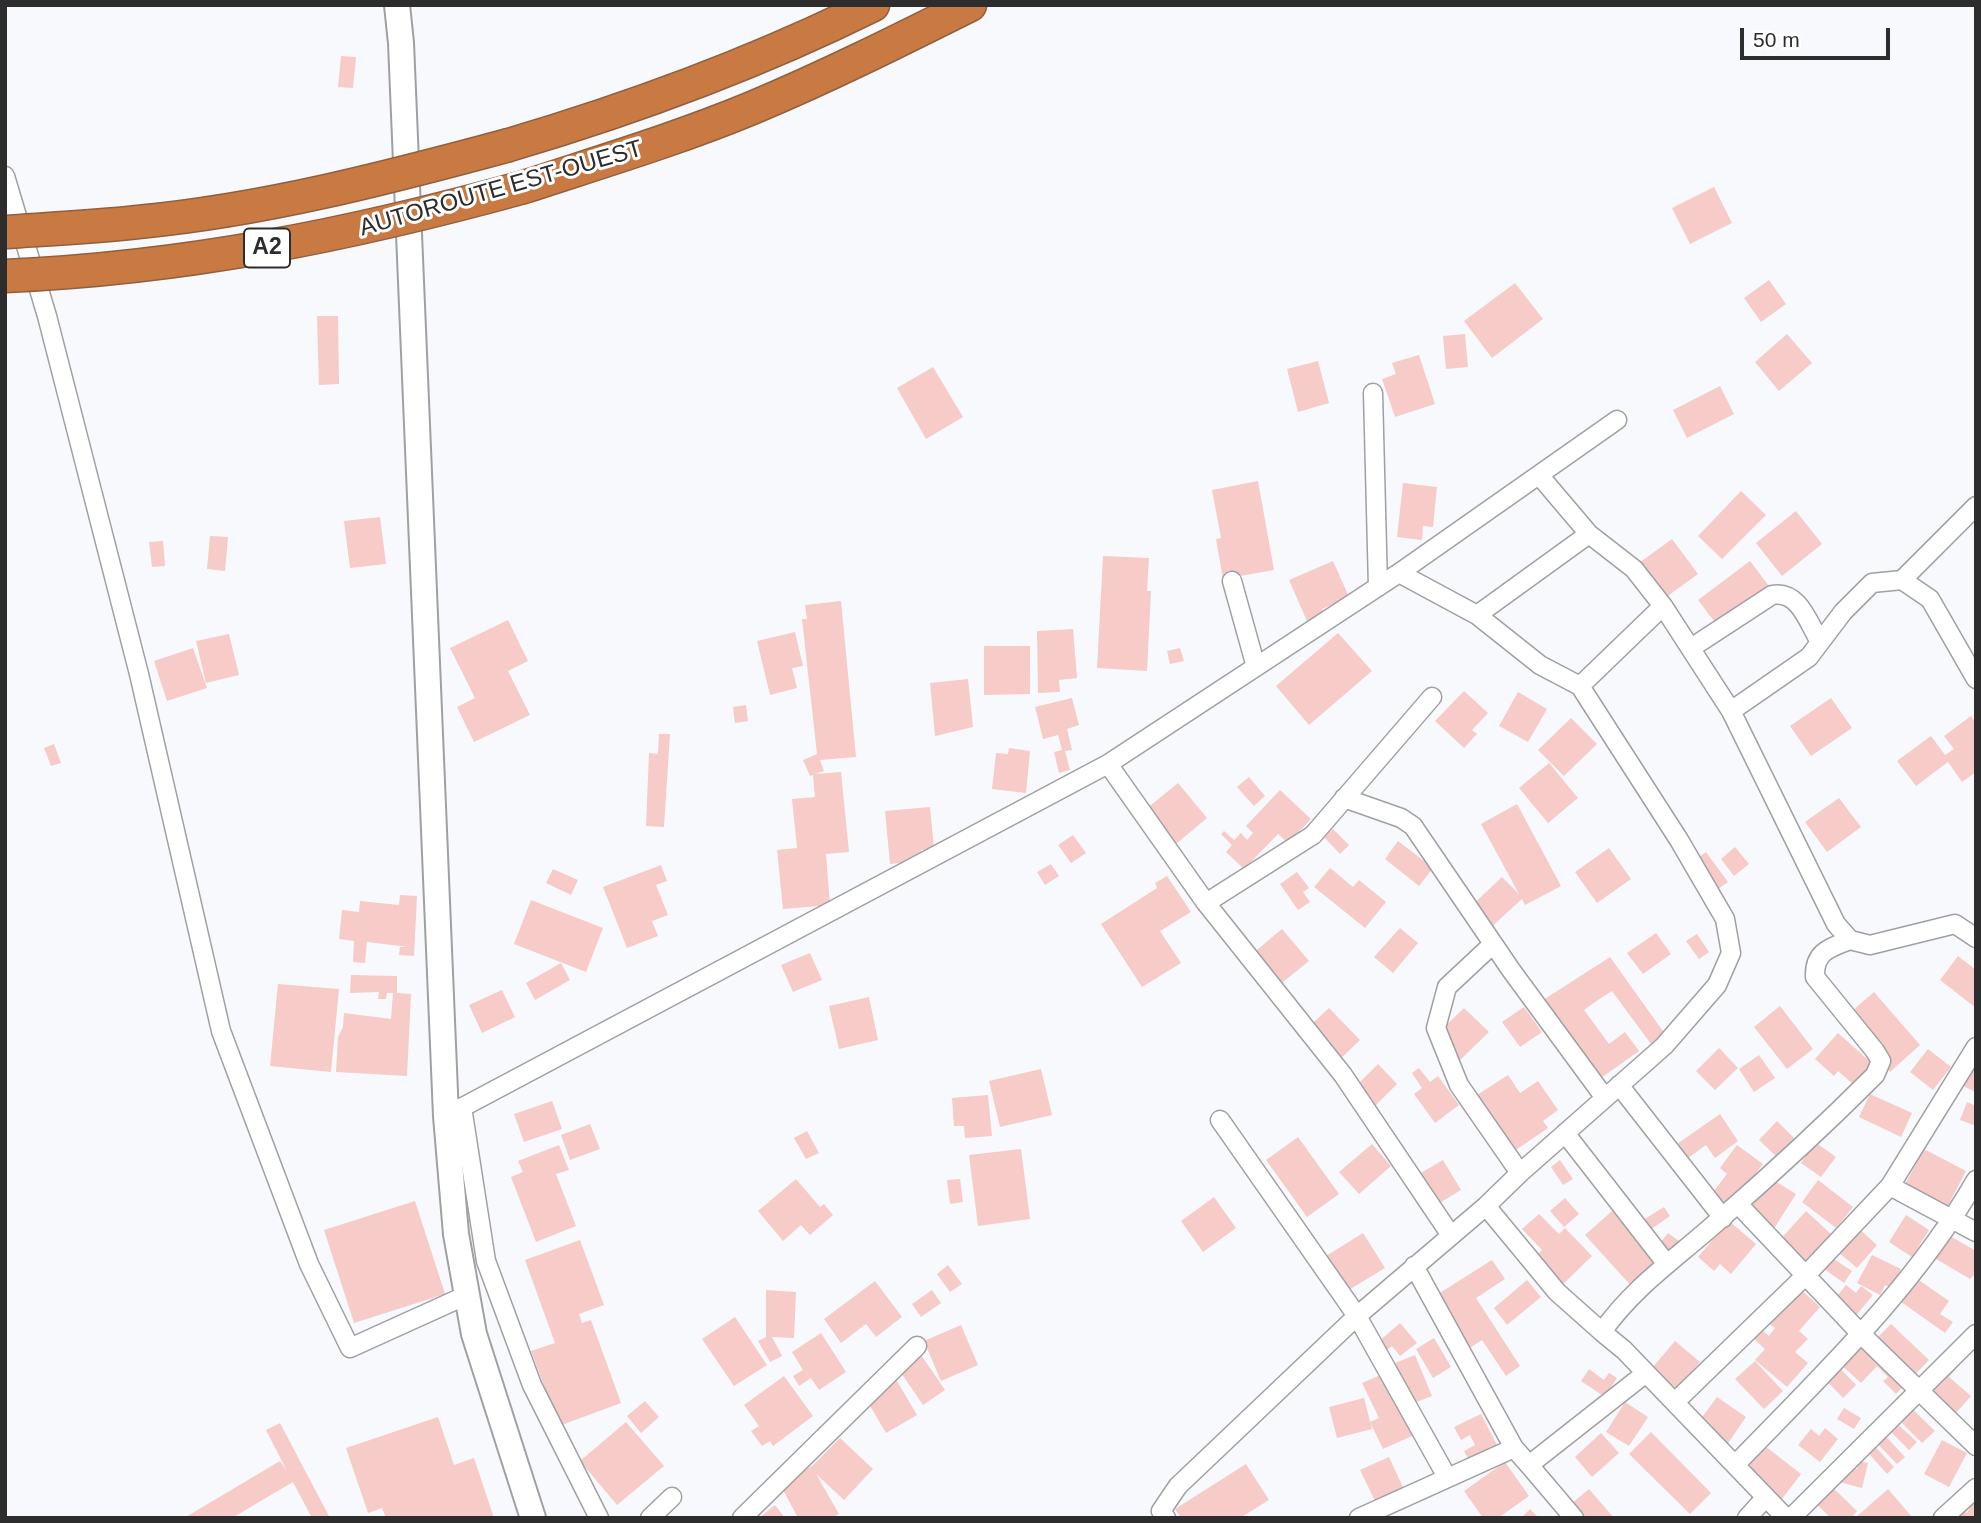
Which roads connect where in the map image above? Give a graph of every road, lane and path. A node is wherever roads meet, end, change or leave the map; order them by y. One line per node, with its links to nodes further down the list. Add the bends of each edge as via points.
1 (397, 5): 34 (main road)
2 (873, 5): 5 (highway, AUTOROUTE EST-OUEST / A2, bridge, via 617,113 377,180 264,204 140,222)
3 (970, 5): 6 (highway, AUTOROUTE EST-OUEST / A2, bridge, via 750,109 524,187 344,233 230,255 92,272)
4 (5, 176): 49 (street, via 47,316 139,674 221,1031 309,1264 350,1348)
5 (5, 232)
6 (5, 276)
7 (1373, 393): 15 (street)
8 (1617, 420): 9 (street)
9 (1539, 475): 11 (street); 12 (street)
10 (1976, 506): 13 (street)
11 (1589, 534): 16 (street, via 1634,569); 17 (street)
12 (1399, 573): 15 (street); 17 (street)
13 (1902, 580): 18 (street, via 1872,583); 21 (street, via 1930,599)
14 (1232, 581): 20 (street)
15 (1378, 587): 20 (street)
16 (1663, 606): 19 (street); 22 (street)
17 (1478, 615): 22 (street, via 1540,665)
18 (1820, 642): 19 (street, via 1793,596 1784,593 1772,595); 24 (street, via 1809,657)
19 (1691, 648): 24 (street)
20 (1256, 667): 25 (street)
21 (1976, 679)
22 (1580, 686): 32 (street, via 1725,919 1731,953 1717,985 1664,1046)
23 (1432, 697): 26 (street)
24 (1731, 710): 29 (street, via 1836,923)
25 (1108, 764): 27 (street); 34 (street)
26 (1344, 798): 27 (street, via 1313,835); 30 (street, via 1413,826)
27 (1206, 903): 45 (street, via 1343,1075)
28 (1976, 938): 29 (street, via 1955,924 1870,945)
29 (1850, 940): 40 (street, via 1822,951 1814,963 1815,977 1881,1061 1875,1075)
30 (1493, 944): 33 (street); 37 (street, via 1447,987 1436,1028 1459,1085)
31 (1976, 1047): 39 (street)
32 (1619, 1085): 33 (street); 42 (street)
33 (1605, 1098): 36 (street)
34 (454, 1112): 49 (main road, via 456,1234); 68 (street, via 486,1261 532,1385)
35 (1220, 1120): 50 (street)
36 (1566, 1133): 37 (street); 46 (street)
37 (1520, 1173): 41 (street)
38 (1976, 1180): 43 (street)
39 (1890, 1186): 43 (street); 48 (street)
40 (1738, 1204): 42 (street); 48 (street)
41 (1486, 1206): 45 (street); 51 (street, via 1558,1292)
42 (1723, 1217): 46 (street)
43 (1954, 1218): 44 (street); 52 (street)
44 (1976, 1232)
45 (1450, 1234): 47 (street)
46 (1665, 1263): 51 (street)
47 (1414, 1266): 50 (street); 59 (street)
48 (1806, 1275): 52 (street); 57 (street)
49 (467, 1295): 67 (main road, via 474,1334)
50 (1357, 1316): 62 (street); 71 (street, via 1178,1486 1161,1511)
51 (1602, 1332): 55 (street)
52 (1861, 1334): 56 (street); 61 (street)
53 (1976, 1334): 56 (street)
54 (918, 1346): 70 (street)
55 (1646, 1373): 57 (street); 60 (street)
56 (1919, 1392): 58 (street); 75 (street)
57 (1675, 1402): 61 (street)
58 (1976, 1446)
59 (1514, 1447): 60 (street); 62 (street)
60 (1529, 1465): 73 (street)
61 (1735, 1465): 65 (street)
62 (1447, 1477): 66 (street)
63 (1976, 1488): 76 (street)
64 (672, 1497): 69 (street)
65 (1766, 1497): 74 (street); 75 (street)
66 (1391, 1511): 72 (street)
67 (533, 1518)
68 (599, 1518)
69 (650, 1518)
70 (742, 1518)
71 (1166, 1518)
72 (1359, 1518)
73 (1574, 1518)
74 (1747, 1518)
75 (1789, 1518)
76 (1943, 1518)

